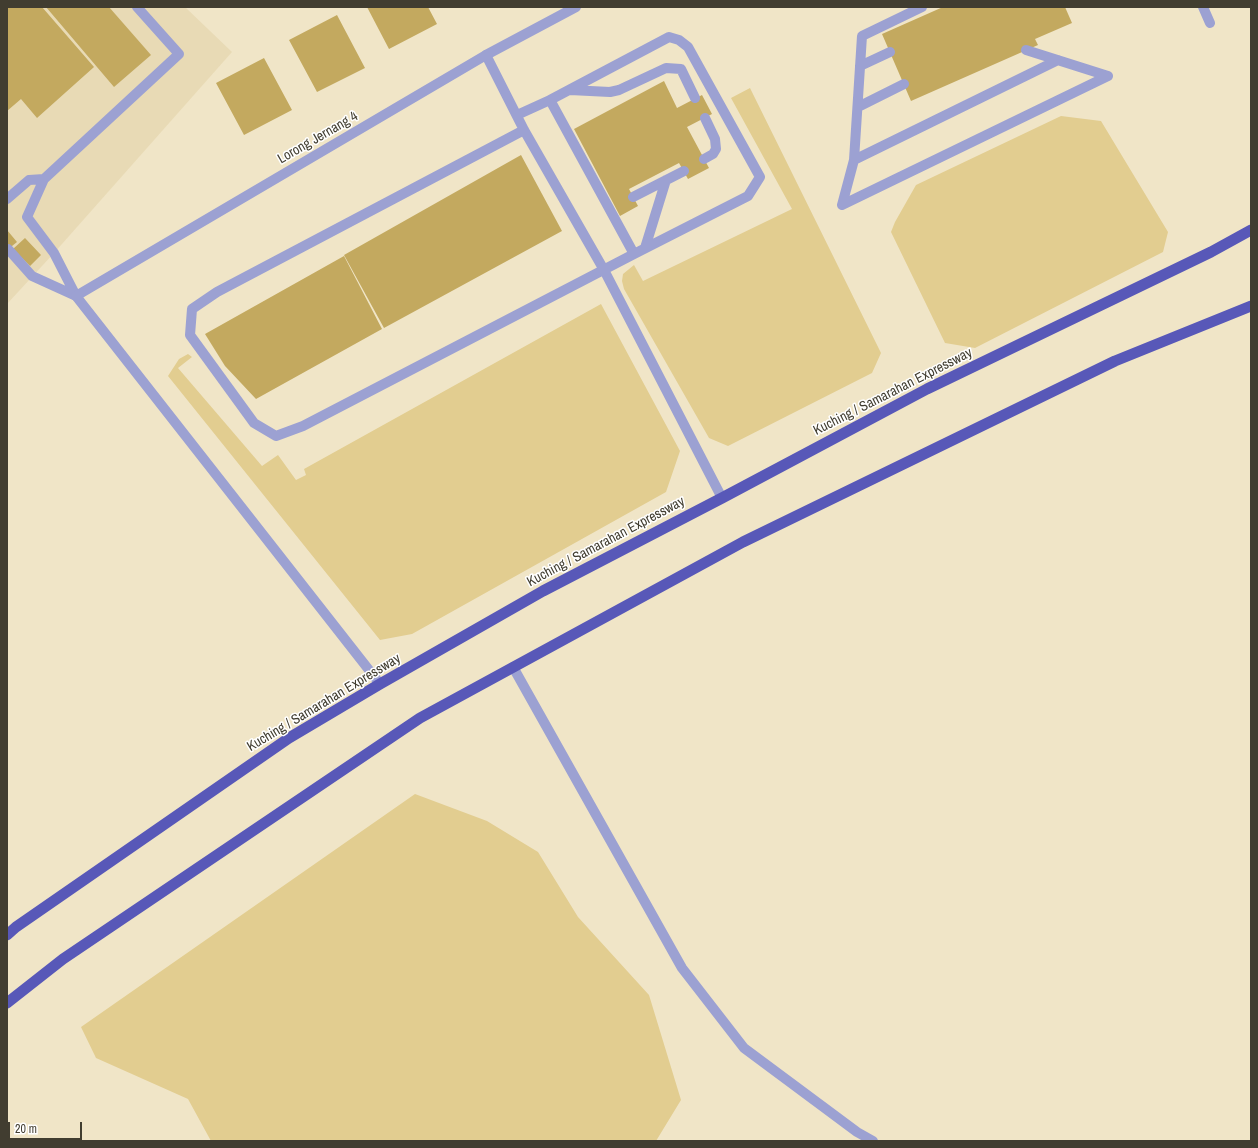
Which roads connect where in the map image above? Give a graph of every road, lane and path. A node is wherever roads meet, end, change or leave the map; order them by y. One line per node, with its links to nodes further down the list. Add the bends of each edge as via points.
1 (137, 7): 22 (street, via 179,54)
2 (576, 7): 8 (street, Lorong Jernang 4)
3 (922, 7): 10 (street, via 862,36)
4 (1203, 7): 5 (street)
5 (1210, 23)
6 (1026, 50): 9 (street)
7 (890, 52): 10 (street)
8 (486, 55): 16 (street); 31 (street, Lorong Jernang 4)
9 (1058, 60): 20 (street); 20 (street, via 1108,76 842,205)
10 (860, 66): 15 (street)
11 (904, 84): 15 (street)
12 (570, 90): 13 (street, via 620,90 666,68 681,69); 14 (street); 27 (street, via 669,37 680,40 688,47 760,177 748,196)
13 (695, 98)
14 (550, 100): 16 (street); 29 (street, via 613,208)
15 (858, 107): 20 (street)
16 (517, 115): 18 (street)
17 (705, 118): 19 (street, via 715,139 716,149)
18 (524, 130): 30 (street); 30 (street, via 217,292 192,309 190,335 254,423 276,436 303,426)
19 (704, 159)
20 (854, 160)
21 (684, 171): 23 (street)
22 (44, 179): 25 (street, via 29,180); 31 (street, via 27,217 54,253)
23 (666, 180): 24 (street); 27 (street)
24 (633, 197)
25 (7, 199)
26 (1251, 230): 33 (highway, Kuching / Samarahan Expressway, via 1211,252 927,389)
27 (645, 248): 29 (street)
28 (8, 250): 31 (street, via 32,276)
29 (634, 254): 30 (street)
30 (604, 270): 33 (street)
31 (76, 296): 35 (street)
32 (1251, 306): 34 (highway, via 1115,361 743,542)
33 (722, 498): 35 (highway, Kuching / Samarahan Expressway, via 543,591)
34 (513, 667): 37 (highway, via 420,718 63,960); 38 (street, via 682,968 744,1048)
35 (380, 684): 36 (highway, Kuching / Samarahan Expressway, via 289,738)
36 (7, 935)
37 (7, 1003)
38 (855, 1136): 39 (street)
39 (873, 1141)

